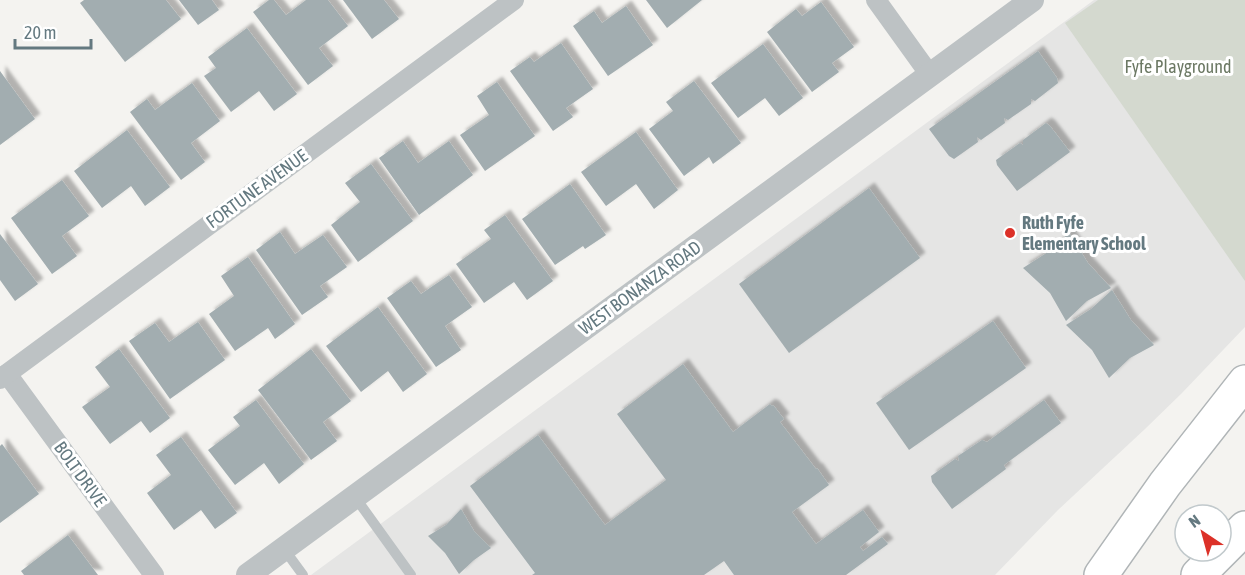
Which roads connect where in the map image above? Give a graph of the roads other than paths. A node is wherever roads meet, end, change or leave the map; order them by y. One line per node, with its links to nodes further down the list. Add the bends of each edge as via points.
1 (514, 0): 5 (street, FORTUNE AVENUE)
2 (876, 0): 4 (street)
3 (1032, 0): 4 (street, WEST BONANZA ROAD)
4 (930, 75): 7 (street, WEST BONANZA ROAD)
5 (3, 376): 10 (street, BOLT DRIVE)
6 (1245, 382): 14 (highway, via 1165,484)
7 (354, 497): 9 (street, WEST BONANZA ROAD); 13 (lane)
8 (1245, 528): 15 (highway)
9 (284, 549): 11 (street, WEST BONANZA ROAD); 12 (lane)
10 (154, 575)
11 (248, 575)
12 (303, 575)
13 (411, 575)
14 (1101, 575)
15 (1198, 575)

